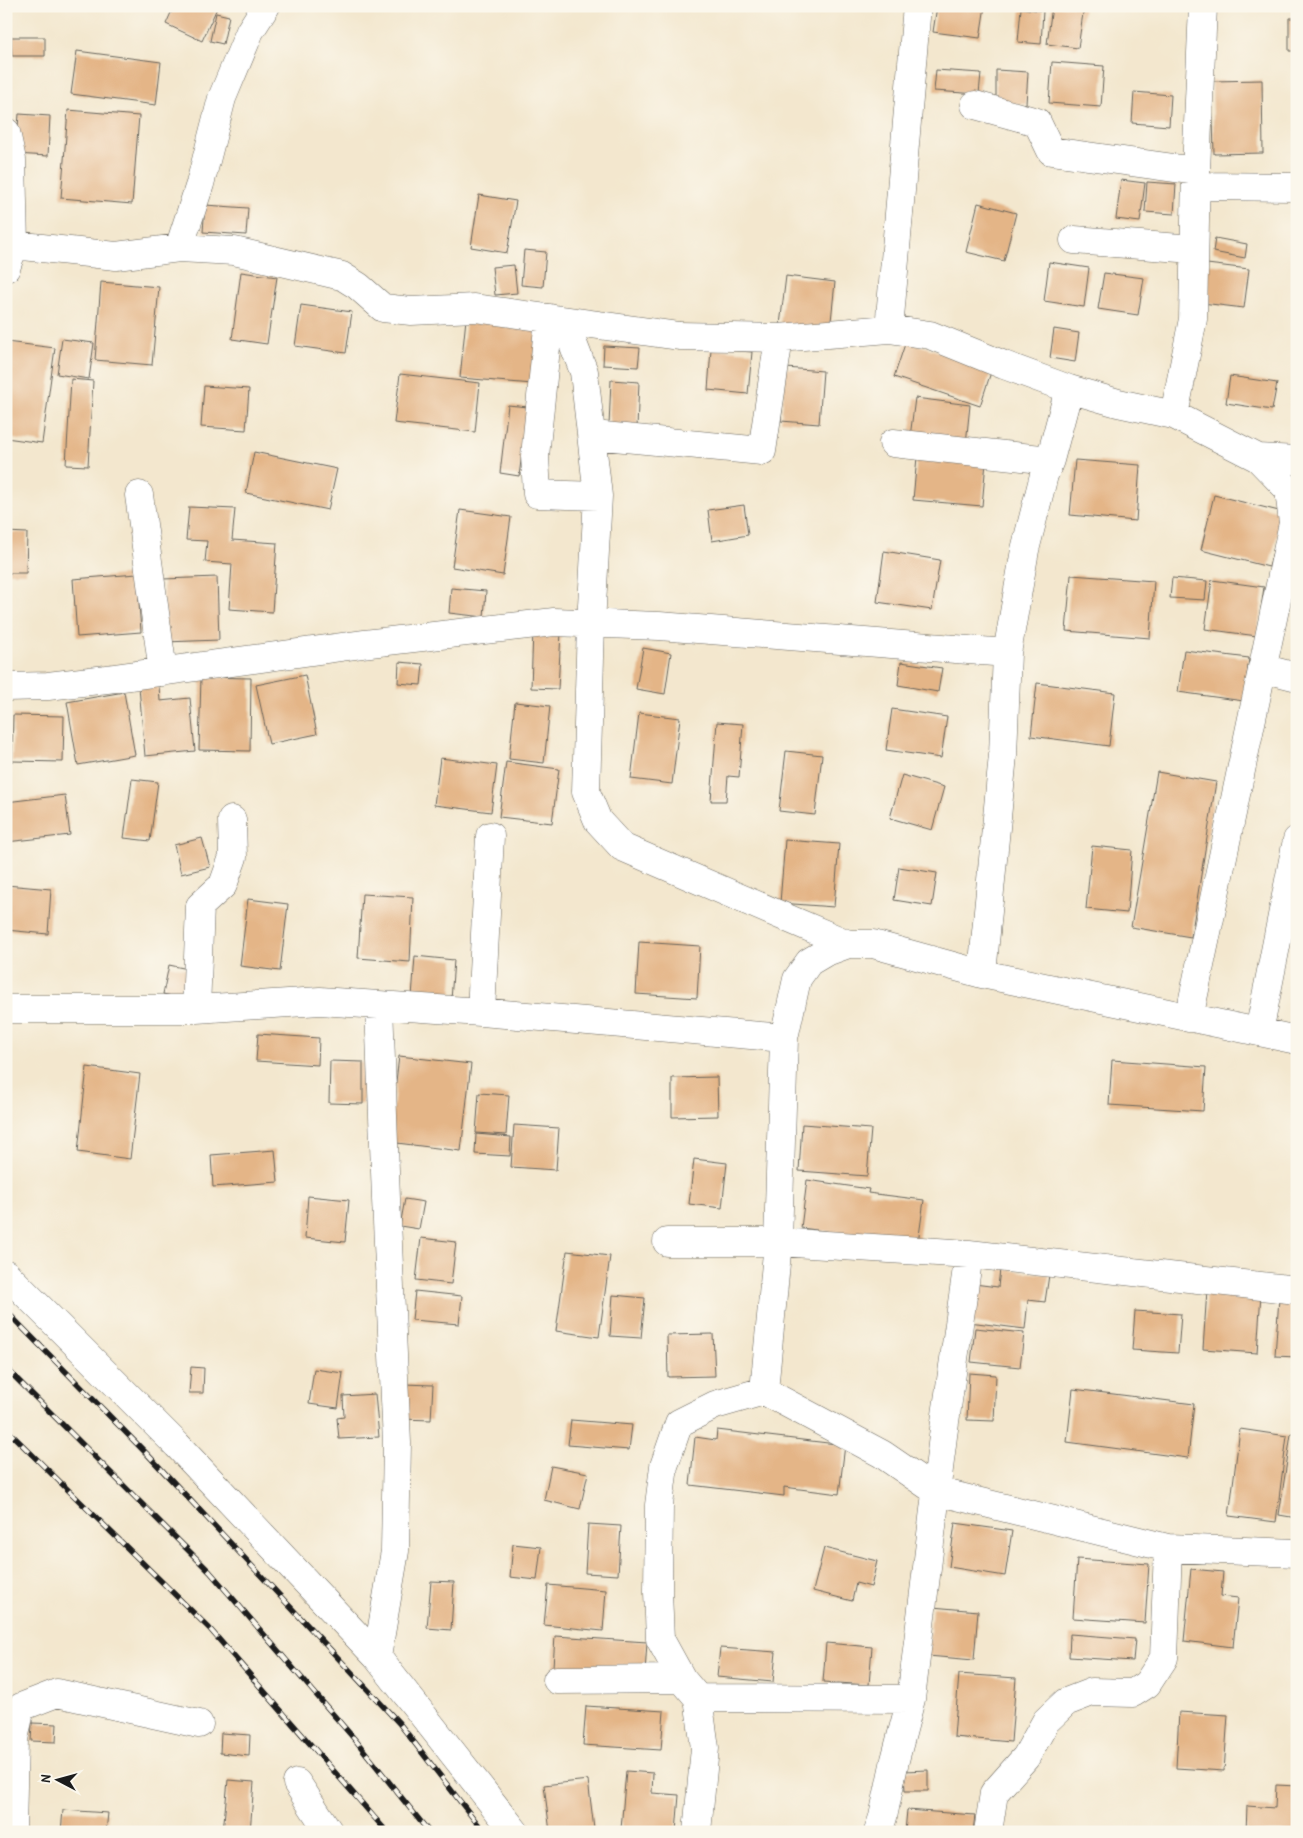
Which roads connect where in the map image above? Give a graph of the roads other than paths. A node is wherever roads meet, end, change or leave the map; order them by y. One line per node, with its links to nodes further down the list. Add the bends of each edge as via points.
1 (266, 6): 9 (street, via 250,31 222,98 200,184)
2 (917, 6): 13 (street)
3 (1203, 6): 6 (street)
4 (975, 105): 6 (street, via 1037,122 1051,152)
5 (6, 132): 11 (street, via 12,160)
6 (1196, 179): 7 (street); 10 (street)
7 (1297, 187)
8 (1074, 240): 10 (street)
9 (179, 248): 11 (street, via 116,256); 12 (street, via 234,251 342,276 383,308 411,311 474,308)
10 (1194, 249): 16 (street, via 1193,319)
11 (10, 256)
12 (549, 318): 14 (street, via 679,336); 17 (street, via 569,333 584,372); 23 (street, via 535,456 537,494)
13 (889, 329): 14 (street); 15 (street, via 930,335)
14 (779, 338): 17 (street, via 762,451)
15 (1069, 389): 16 (street, via 1118,404); 20 (street)
16 (1174, 415): 19 (street)
17 (592, 435): 23 (street)
18 (893, 443): 20 (street)
19 (1258, 458): 21 (street); 26 (street, via 1289,490 1293,524)
20 (1050, 460): 25 (street, via 1025,550)
21 (1297, 460)
22 (139, 495): 27 (street)
23 (598, 496): 24 (street)
24 (591, 624): 25 (street, via 659,626); 27 (street, via 554,622); 33 (street, via 586,792 598,821 622,846)
25 (1007, 653): 34 (street, via 1003,755)
26 (1262, 668): 28 (street); 39 (street)
27 (163, 672): 29 (street, via 48,686)
28 (1297, 678)
29 (6, 687)
30 (232, 820): 37 (street, via 233,857 223,885 200,906)
31 (490, 836): 38 (street)
32 (1297, 840): 40 (street)
33 (848, 944): 34 (street, via 873,944); 41 (street, via 810,962 796,979)
34 (982, 974): 39 (street)
35 (379, 1005): 37 (street, via 320,1001); 38 (street); 52 (street, via 397,1443 395,1551)
36 (6, 1009): 37 (street)
37 (196, 1009)
38 (481, 1012): 41 (street)
39 (1189, 1018): 40 (street)
40 (1259, 1032): 42 (street)
41 (784, 1038): 44 (street)
42 (1297, 1040)
43 (667, 1242): 44 (street)
44 (778, 1242): 45 (street); 48 (street)
45 (969, 1254): 47 (street); 49 (street)
46 (6, 1274): 52 (street, via 177,1445)
47 (1297, 1290)
48 (764, 1391): 49 (street, via 882,1454); 54 (street, via 715,1405 679,1423 664,1466 659,1505 660,1639)
49 (936, 1491): 50 (street); 55 (street)
50 (1168, 1548): 51 (street); 63 (street, via 1164,1658 1147,1684 1133,1693 1092,1692 1066,1702 1046,1721 1026,1757 994,1793)
51 (1297, 1553)
52 (377, 1657): 60 (street)
53 (557, 1680): 54 (street)
54 (690, 1689): 55 (street); 61 (street, via 705,1748)
55 (910, 1699): 62 (street)
56 (199, 1724): 58 (street, via 57,1693 21,1707 14,1739)
57 (297, 1783): 59 (street)
58 (12, 1832)
59 (329, 1832)
60 (515, 1832)
61 (697, 1832)
62 (878, 1832)
63 (988, 1832)

